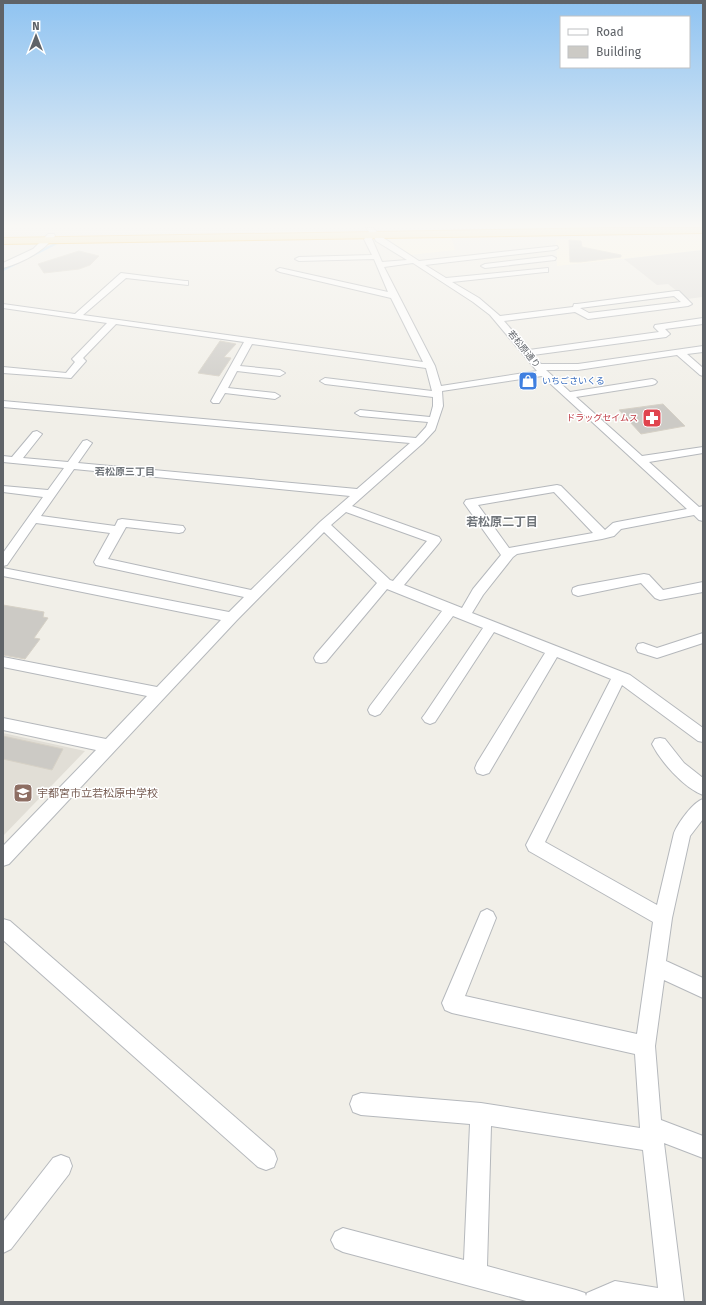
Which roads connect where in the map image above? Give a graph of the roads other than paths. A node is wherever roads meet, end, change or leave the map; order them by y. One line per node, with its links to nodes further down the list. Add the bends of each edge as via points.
1 (108, 289): 8 (street)
2 (363, 289): 5 (street)
3 (391, 289): 5 (street)
4 (459, 289): 9 (street, 若松原通り)
5 (394, 296): 16 (street)
6 (3, 306): 8 (street)
7 (576, 309): 7 (street, via 576,306 676,293 688,304 588,316); 9 (street)
8 (77, 316): 10 (street)
9 (499, 319): 15 (street, 若松原通り)
10 (114, 321): 12 (street); 18 (street, via 78,359 81,361 68,376)
11 (703, 321): 15 (street, via 658,327 666,334)
12 (249, 341): 16 (street); 17 (street)
13 (703, 349): 14 (street)
14 (679, 352): 19 (street); 21 (street)
15 (527, 353): 19 (street, 若松原通り)
16 (430, 366): 25 (street)
17 (234, 368): 20 (street); 24 (street)
18 (3, 370)
19 (541, 370): 25 (street); 26 (street, 若松原通り)
20 (280, 373)
21 (703, 373)
22 (325, 381): 25 (street)
23 (652, 382): 26 (street)
24 (222, 390): 27 (street); 28 (street)
25 (437, 392): 31 (street, via 438,406)
26 (567, 395): 38 (street, 若松原通り)
27 (275, 396)
28 (216, 401)
29 (3, 404): 33 (street)
30 (360, 413): 31 (street)
31 (434, 420): 33 (street, via 431,428)
32 (37, 434): 37 (street)
33 (419, 441): 41 (street)
34 (87, 443): 39 (street)
35 (703, 450): 38 (street)
36 (3, 459): 37 (street)
37 (15, 460): 39 (street)
38 (640, 460): 44 (street, 若松原通り)
39 (71, 466): 41 (street); 42 (street)
40 (3, 489): 42 (street)
41 (358, 493): 43 (street)
42 (51, 494): 45 (street)
43 (343, 507): 46 (street); 53 (street, via 435,540)
44 (701, 513): 49 (street, via 617,526 610,533)
45 (33, 519): 48 (street); 51 (street)
46 (324, 524): 53 (street); 56 (street)
47 (179, 529): 48 (street, via 122,523)
48 (118, 530): 56 (street, via 100,562)
49 (602, 535): 50 (street, via 514,551); 50 (street, via 557,488 470,503)
50 (508, 555): 58 (street, via 478,592)
51 (3, 562)
52 (3, 572): 59 (street)
53 (390, 585): 57 (street); 64 (street)
54 (703, 587): 55 (street, via 660,595 644,578)
55 (578, 591)
56 (255, 595): 59 (street)
57 (451, 609): 58 (street); 68 (street)
58 (465, 614): 60 (street)
59 (232, 617): 67 (street)
60 (492, 625): 63 (street); 69 (street)
61 (703, 638): 62 (street, via 657,653)
62 (643, 648)
63 (554, 650): 66 (street); 74 (street)
64 (321, 658)
65 (3, 662): 67 (street)
66 (619, 677): 71 (street); 79 (street, via 535,845)
67 (160, 694): 73 (street)
68 (375, 710)
69 (430, 718)
70 (3, 724): 73 (street)
71 (703, 736)
72 (660, 744): 75 (street, via 678,768)
73 (110, 746): 77 (street)
74 (483, 768)
75 (703, 788)
76 (703, 806): 79 (street, via 682,833)
77 (3, 858)
78 (487, 918): 83 (street, via 452,1003)
79 (663, 918): 81 (street)
80 (3, 928): 88 (street)
81 (656, 966): 82 (street); 83 (street)
82 (703, 988)
83 (644, 1046): 86 (street)
84 (361, 1104): 85 (street)
85 (481, 1114): 86 (street); 92 (street)
86 (652, 1134): 87 (street); 96 (street)
87 (703, 1147)
88 (266, 1159)
89 (61, 1166): 91 (street)
90 (343, 1240): 92 (street)
91 (3, 1241)
92 (475, 1275): 93 (street)
93 (576, 1302)
94 (596, 1302): 95 (street, via 615,1293)
95 (669, 1302)
96 (672, 1302)

